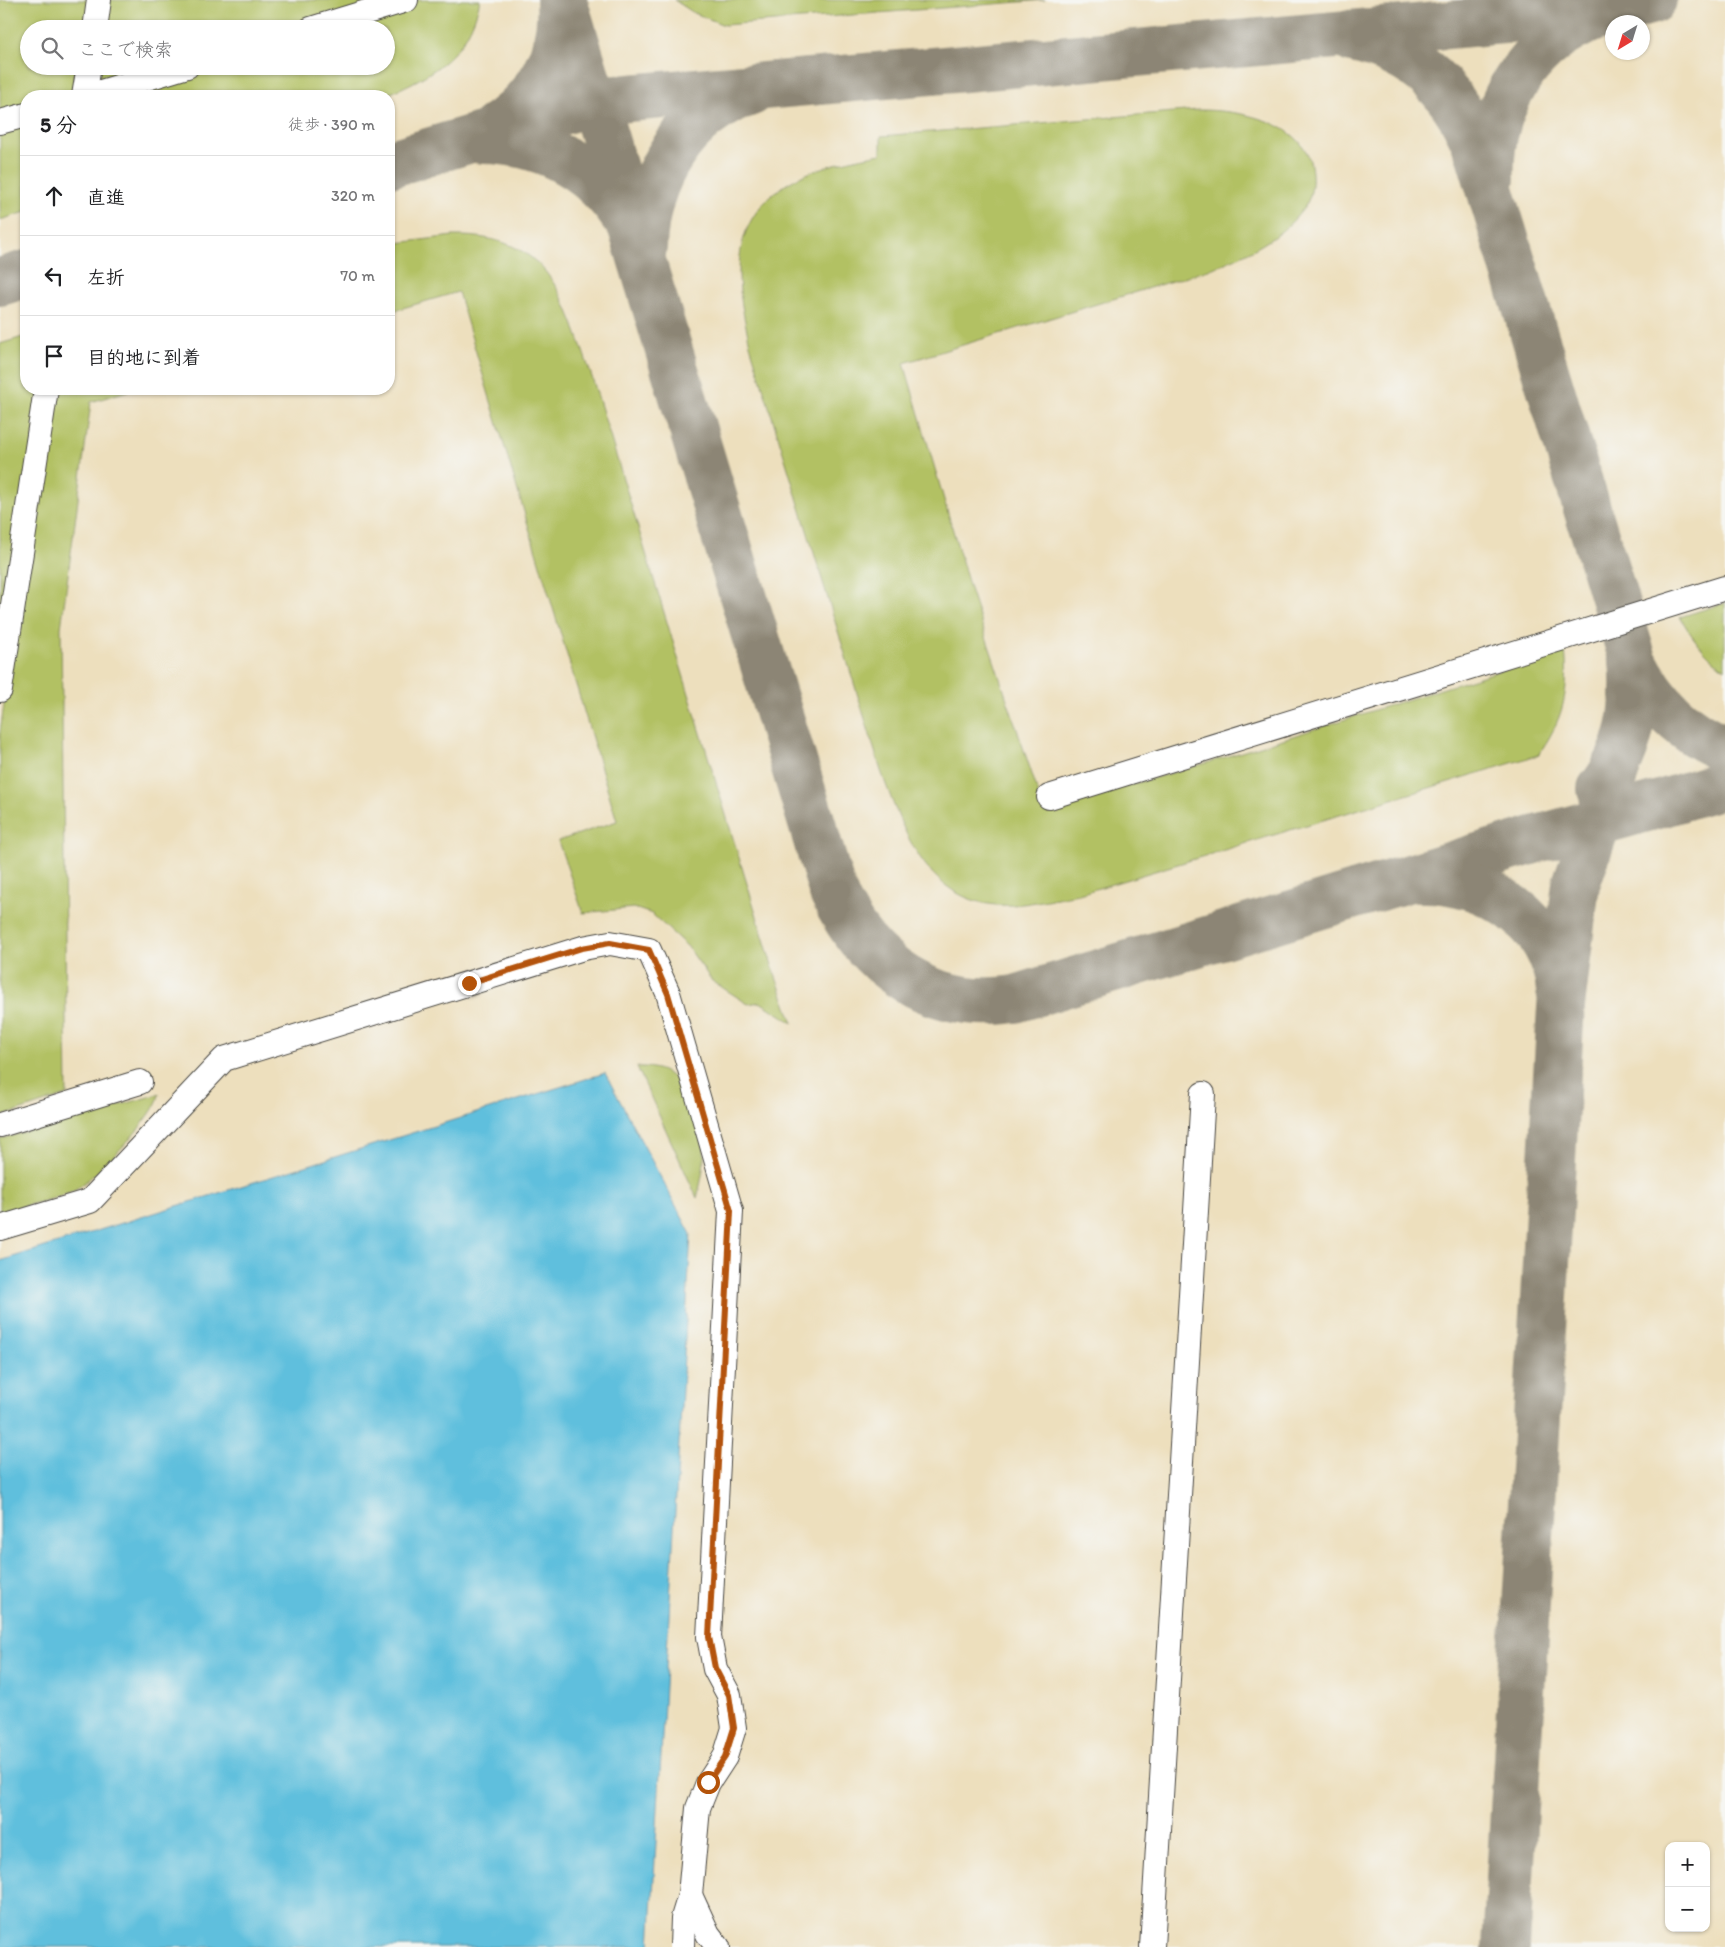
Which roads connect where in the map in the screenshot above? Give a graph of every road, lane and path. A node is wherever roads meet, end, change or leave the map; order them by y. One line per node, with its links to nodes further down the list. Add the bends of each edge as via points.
1 (99, 0): 3 (lane)
2 (406, 0): 4 (lane)
3 (96, 20)
4 (340, 20)
5 (88, 75): 7 (lane)
6 (157, 75): 8 (lane)
7 (87, 90)
8 (106, 90)
9 (20, 117): 10 (lane)
10 (0, 122)
11 (45, 395): 13 (lane)
12 (1725, 588): 14 (lane)
13 (0, 690)
14 (1049, 797)
15 (140, 1082): 17 (lane)
16 (1203, 1094): 22 (lane)
17 (0, 1126)
18 (0, 1228): 19 (lane, via 90,1200 224,1059 582,948 610,943 649,950 668,994 731,1211 709,1637 715,1668 729,1695 734,1728 725,1757 708,1782 698,1808)
19 (690, 1895): 20 (lane, via 683,1918); 21 (lane, via 708,1934)
20 (682, 1947)
21 (718, 1947)
22 (1152, 1947)

